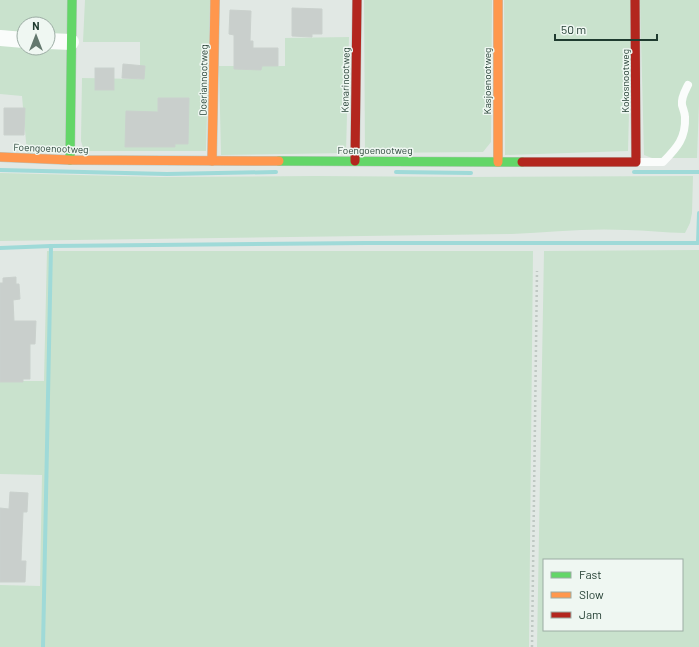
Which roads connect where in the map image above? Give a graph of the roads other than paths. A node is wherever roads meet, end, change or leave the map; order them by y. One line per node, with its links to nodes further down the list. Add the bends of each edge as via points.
1 (72, 0): 9 (street)
2 (215, 0): 13 (street, Doeriannootweg)
3 (357, 0): 14 (street, Kenarinootweg)
4 (498, 0): 15 (street, Kasjoenootweg)
5 (635, 0): 16 (street, Kokosnootweg)
6 (0, 38): 7 (street)
7 (16, 39)
8 (56, 41): 9 (street)
9 (71, 42): 12 (street)
10 (688, 85): 16 (lane, Foengoenootweg, via 682,97 684,134 674,152 663,162)
11 (0, 157): 12 (street, Foengoenootweg)
12 (70, 160): 13 (street, Foengoenootweg)
13 (212, 161): 14 (street, Foengoenootweg)
14 (355, 161): 15 (street, Foengoenootweg)
15 (498, 162): 16 (street, Foengoenootweg)
16 (636, 162)

